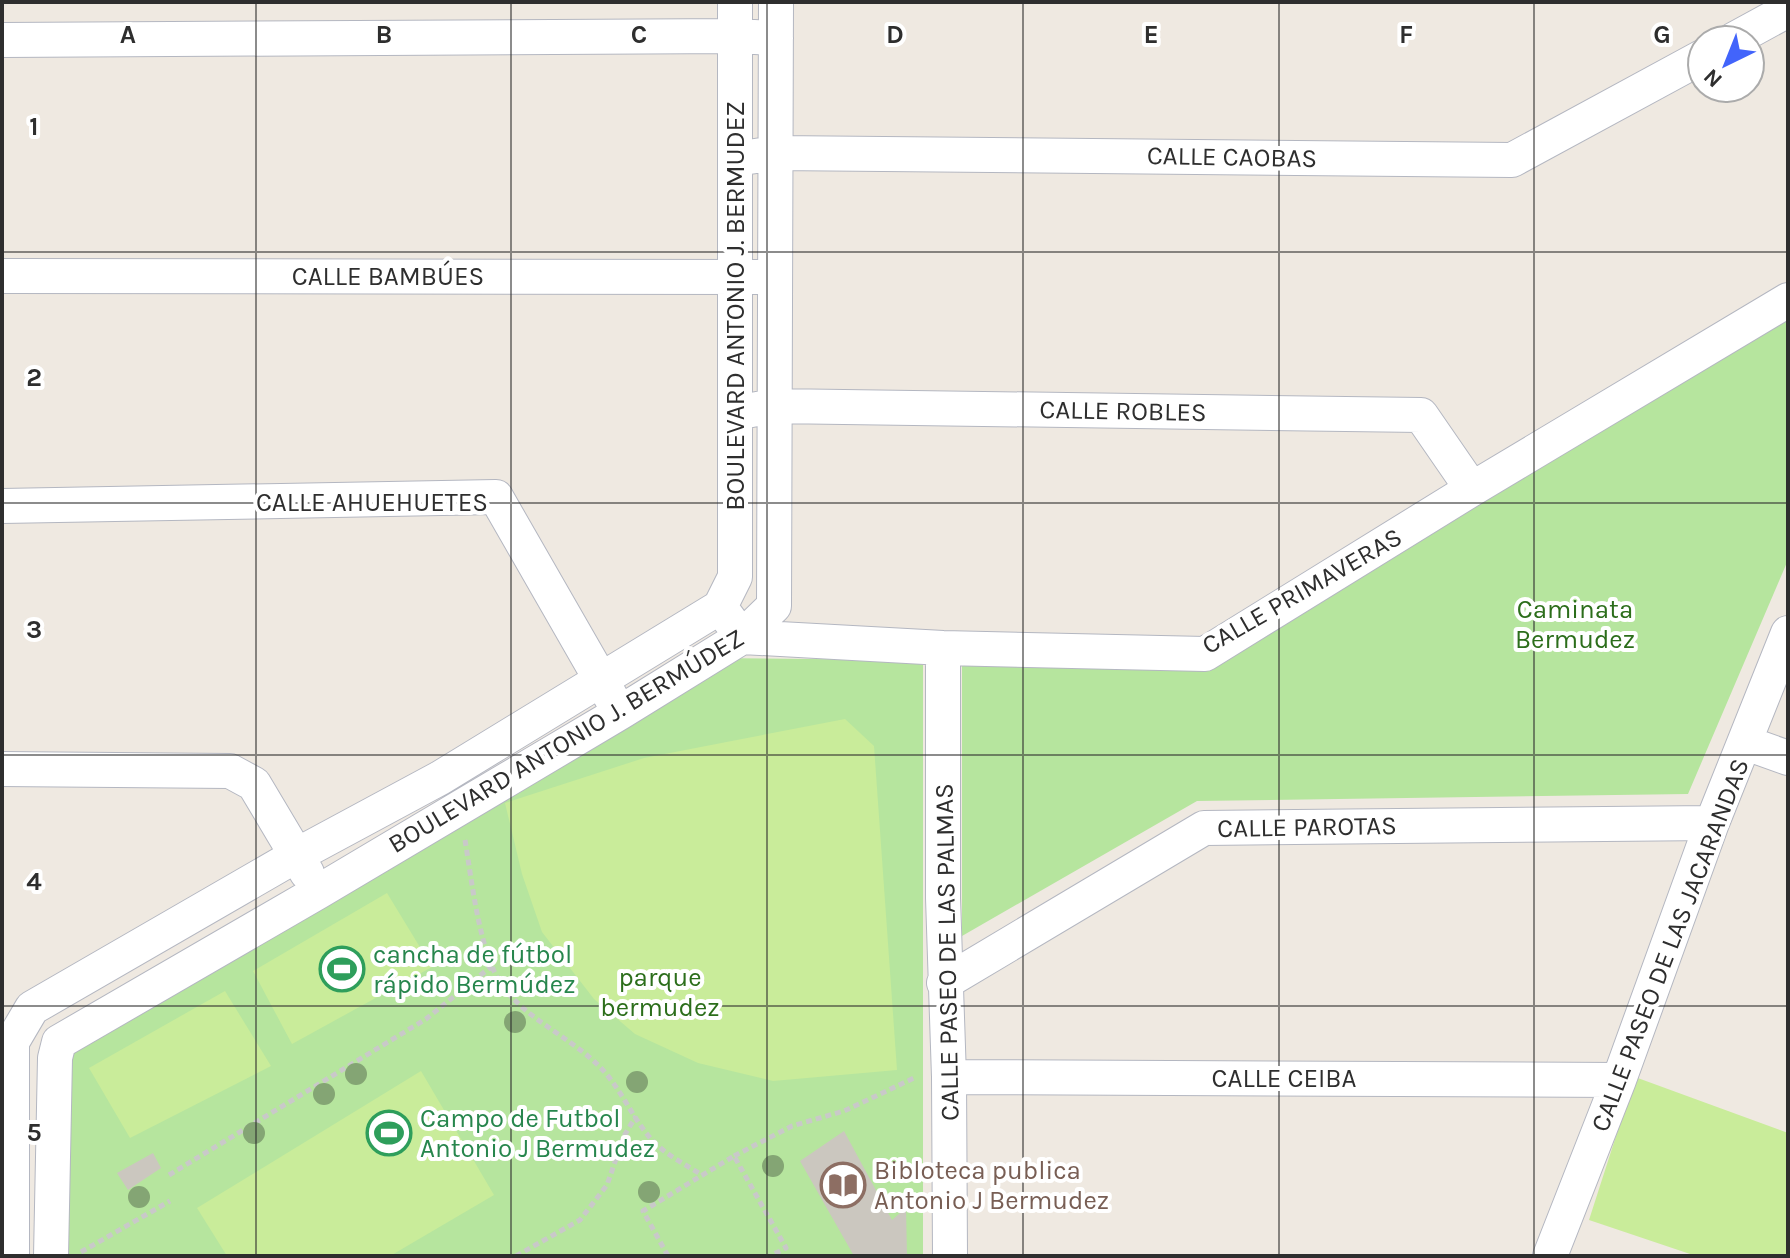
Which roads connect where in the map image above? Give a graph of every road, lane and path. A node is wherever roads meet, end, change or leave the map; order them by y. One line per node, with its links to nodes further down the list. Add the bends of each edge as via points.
1 (735, 2): 5 (street, BOULEVARD ANTONIO J. BERMUDEZ)
2 (776, 2): 6 (street, BOULEVARD ANTONIO J. BERMÚDEZ)
3 (1788, 10): 4 (street)
4 (1762, 24)
5 (735, 36): 6 (street); 7 (street); 10 (street, BOULEVARD ANTONIO J. BERMUDEZ)
6 (776, 38): 9 (street, BOULEVARD ANTONIO J. BERMÚDEZ)
7 (2, 40)
8 (1686, 66): 9 (street, CALLE CAOBAS, via 1512,160)
9 (776, 153): 10 (street, CALLE CAOBAS); 13 (street, BOULEVARD ANTONIO J. BERMÚDEZ)
10 (735, 159): 12 (street, BOULEVARD ANTONIO J. BERMUDEZ)
11 (2, 276): 12 (street, CALLE BAMBÚES)
12 (735, 276): 13 (street, CALLE BAMBÚES); 16 (street, BOULEVARD ANTONIO J. BERMUDEZ)
13 (775, 277): 15 (street, BOULEVARD ANTONIO J. BERMÚDEZ)
14 (1788, 300): 17 (street, CALLE PRIMAVERAS)
15 (774, 406): 16 (street, CALLE ROBLES); 17 (street, CALLE ROBLES, via 1421,415); 21 (street, BOULEVARD ANTONIO J. BERMÚDEZ, via 774,606)
16 (735, 413): 19 (street, BOULEVARD ANTONIO J. BERMUDEZ, via 735,577)
17 (1472, 489): 22 (street, CALLE PRIMAVERAS, via 1205,654)
18 (2, 506): 23 (street, CALLE AHUEHUETES, via 496,497)
19 (720, 607): 21 (street); 23 (street, BOULEVARD ANTONIO J. BERMÚDEZ)
20 (1788, 633): 25 (street, CALLE PASEO DE LAS JACARANDAS)
21 (742, 637): 22 (street, CALLE PRIMAVERAS); 24 (street, BOULEVARD ANTONIO J. BERMÚDEZ)
22 (943, 648): 33 (street, CALLE PASEO DE LAS PALMAS)
23 (600, 679): 24 (street, CALLE AHUEHUETES); 30 (street, BOULEVARD ANTONIO J. BERMÚDEZ, via 440,778)
24 (621, 712): 31 (street, BOULEVARD ANTONIO J. BERMÚDEZ)
25 (1746, 743): 26 (street); 28 (street, CALLE PASEO DE LAS JACARANDAS)
26 (1788, 758)
27 (2, 769): 30 (street, via 230,771 254,784)
28 (1712, 823): 33 (street, CALLE PAROTAS, via 1204,828); 38 (street, CALLE PASEO DE LAS JACARANDAS)
29 (463, 828): 32 (path)
30 (297, 855): 31 (street); 34 (street, BOULEVARD ANTONIO J. BERMÚDEZ)
31 (318, 892): 35 (street, BOULEVARD ANTONIO J. BERMÚDEZ)
32 (492, 966): 39 (path, via 507,993 600,1067); 41 (path, via 426,1019)
33 (944, 983): 36 (street, CALLE PASEO DE LAS PALMAS)
34 (17, 1008): 35 (street); 44 (street, BOULEVARD ANTONIO J. BERMÚDEZ)
35 (59, 1042): 45 (street)
36 (949, 1077): 38 (street, CALLE CEIBA); 49 (street, CALLE PASEO DE LAS PALMAS)
37 (914, 1078): 40 (path, via 844,1111 792,1126)
38 (1619, 1080): 50 (street, CALLE PASEO DE LAS JACARANDAS)
39 (636, 1116): 42 (path, via 664,1150); 46 (path, via 607,1185 580,1220)
40 (734, 1156): 42 (path); 48 (path, via 786,1248)
41 (169, 1175)
42 (702, 1175): 47 (path, via 643,1211)
43 (170, 1201): 45 (path)
44 (9, 1253): 45 (street)
45 (59, 1255)
46 (516, 1256)
47 (668, 1256)
48 (770, 1256)
49 (950, 1256)
50 (1550, 1256)

